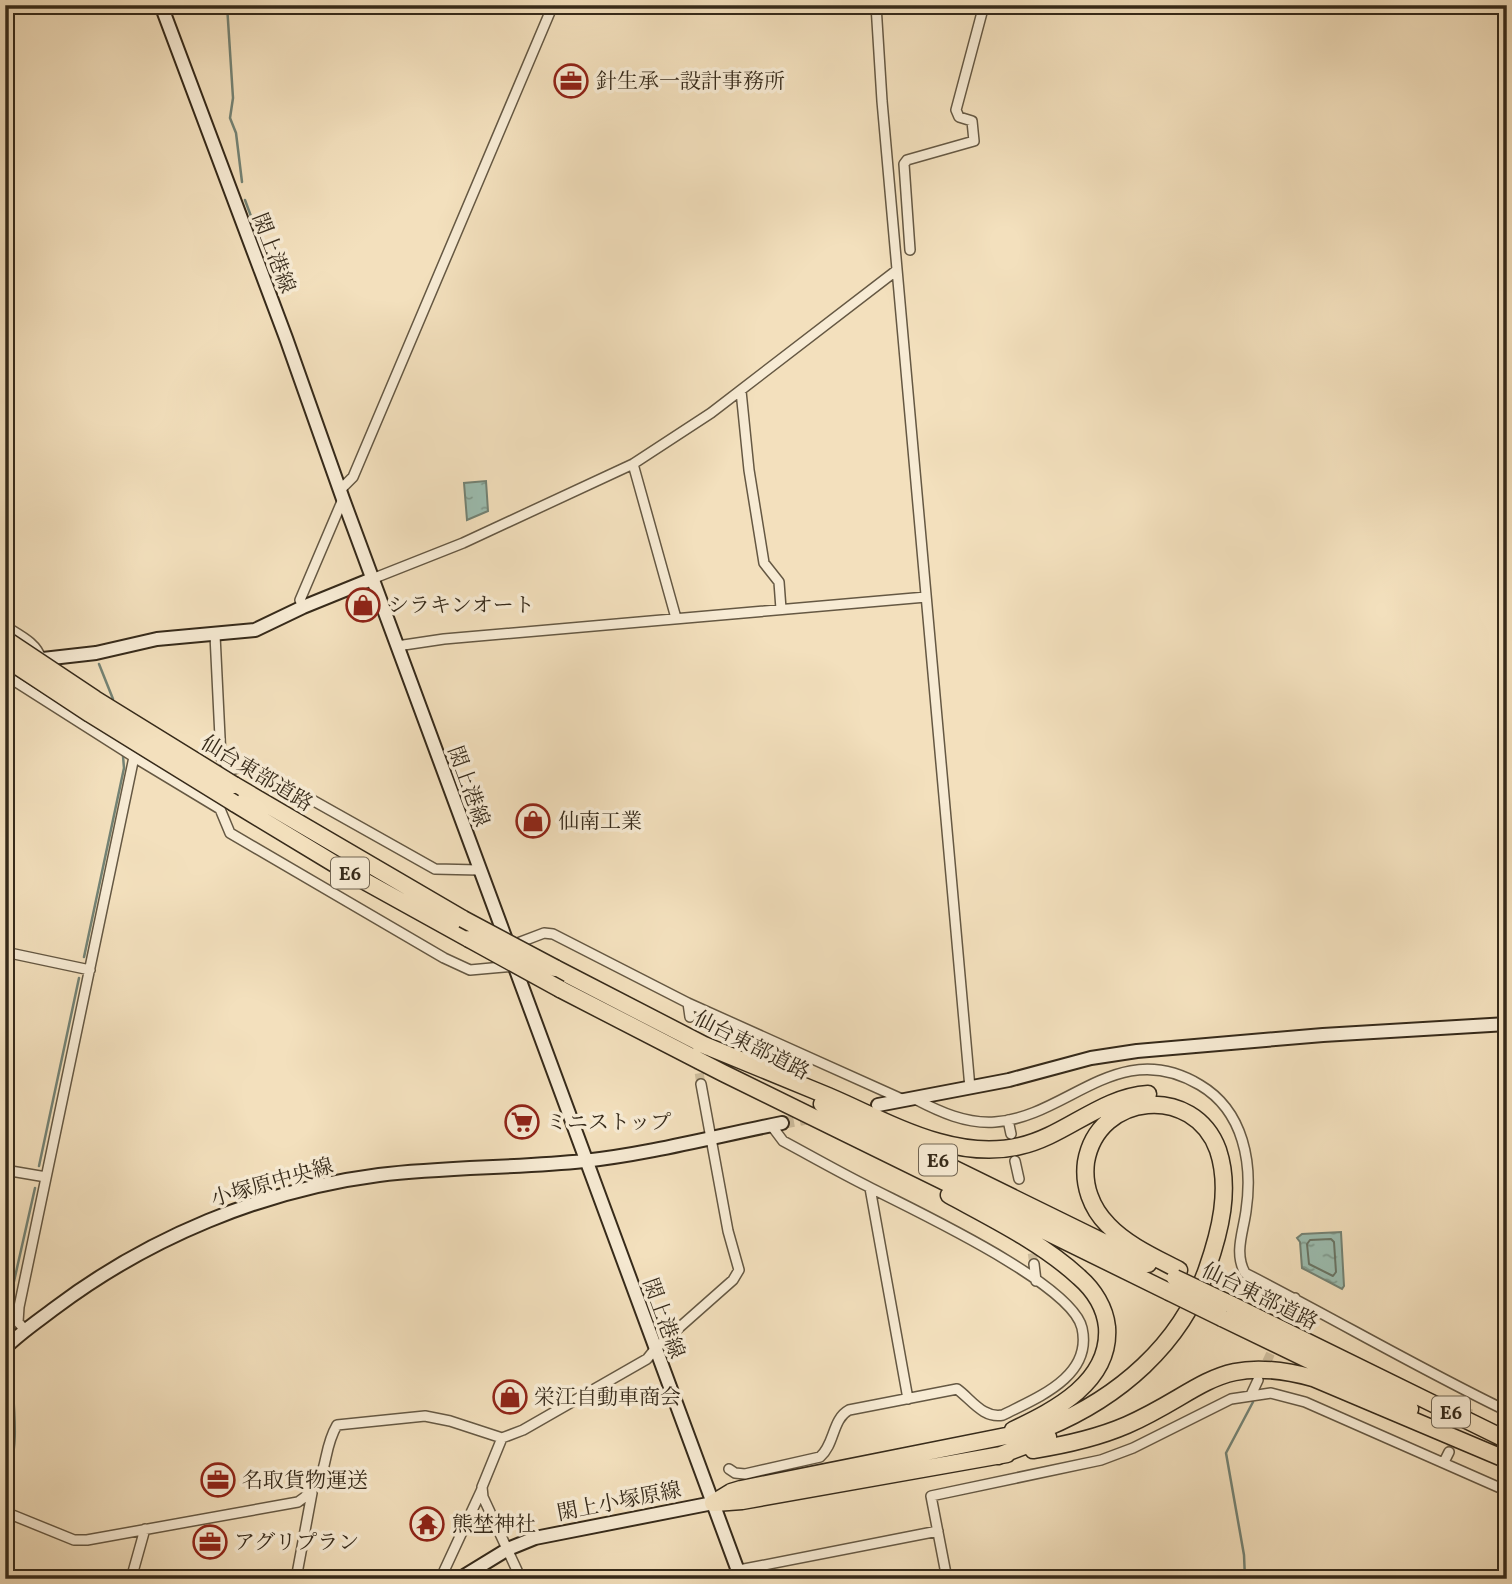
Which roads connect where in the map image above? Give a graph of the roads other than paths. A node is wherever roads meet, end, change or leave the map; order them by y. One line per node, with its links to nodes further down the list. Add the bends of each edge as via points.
1 (161, 5): 9 (street, 閖上港線)
2 (553, 5): 9 (street, via 353,477)
3 (876, 5): 6 (street)
4 (984, 5): 5 (street, via 956,110 959,117 972,121 974,141 904,164)
5 (910, 250)
6 (897, 270): 7 (street); 11 (street)
7 (741, 391): 8 (street); 13 (street, via 764,563 779,582)
8 (633, 464): 10 (street); 14 (street)
9 (341, 495): 10 (street, 閖上港線); 12 (street, via 300,600)
10 (372, 579): 12 (street); 18 (street, 閖上港線)
11 (926, 597): 13 (street); 36 (street)
12 (303, 607): 16 (street, via 255,630)
13 (781, 609): 14 (street)
14 (676, 618): 18 (street)
15 (5, 626): 19 (street, via 29,641)
16 (215, 635): 19 (street, via 157,639); 23 (street, via 221,758)
17 (5, 639): 23 (highway, 仙台東部道路 / E6, bridge, via 95,699)
18 (397, 646): 25 (street, 閖上港線)
19 (41, 659): 20 (street)
20 (5, 660): 24 (highway, 仙台東部道路 / E6, bridge)
21 (5, 675): 22 (street)
22 (134, 757): 24 (street); 29 (street)
23 (232, 778): 24 (street); 25 (street, via 246,765 257,769 435,869); 33 (highway, 仙台東部道路 / E6, bridge, via 463,919)
24 (227, 806): 28 (street, via 230,833 444,958 470,970); 34 (highway, 仙台東部道路 / E6, bridge)
25 (479, 870): 26 (street, 閖上港線)
26 (508, 947): 28 (street, 閖上港線); 30 (street, via 529,937 553,934)
27 (5, 952): 29 (street)
28 (515, 966): 43 (street, 閖上港線)
29 (90, 970): 46 (street)
30 (688, 1003): 31 (street); 37 (street)
31 (690, 1017)
32 (1507, 1024): 36 (street, via 1137,1051)
33 (699, 1043): 50 (highway, 仙台東部道路 / E6); 68 (highway, via 925,1138 966,1148 1027,1144 1119,1100 1143,1094 1181,1099 1202,1111 1219,1130 1229,1153 1232,1212 1214,1279 1184,1335 1155,1369 1108,1408)
34 (723, 1073): 50 (highway, 仙台東部道路 / E6); 65 (highway, via 1006,1227 1061,1262 1089,1287 1104,1311 1106,1324 1105,1350 1093,1375 1060,1405)
35 (701, 1084): 42 (street)
36 (970, 1088): 37 (street)
37 (910, 1099): 38 (street); 39 (street, via 954,1117)
38 (878, 1105)
39 (1008, 1120): 41 (street); 52 (street, via 1045,1108 1113,1075 1167,1072 1199,1084 1224,1105 1244,1143 1248,1191 1239,1245 1241,1265 1245,1273)
40 (776, 1124): 42 (street, 小塚原中央線); 48 (street, via 783,1141)
41 (1011, 1134)
42 (710, 1138): 43 (street, 小塚原中央線); 57 (street, via 739,1270)
43 (586, 1161): 55 (street, 小塚原中央線, via 379,1175 321,1185 241,1208 147,1249 88,1283); 57 (street, 閖上港線)
44 (1015, 1161): 47 (street)
45 (5, 1170): 46 (street)
46 (46, 1177): 55 (street, via 19,1307 18,1322)
47 (1019, 1179)
48 (870, 1188): 51 (street, via 932,1218); 61 (street)
49 (1034, 1264): 51 (street)
50 (1174, 1280): 53 (highway, 仙台東部道路 / E6, bridge); 53 (highway); 65 (highway, via 1100,1216 1088,1194 1086,1168 1092,1142 1106,1123 1135,1107 1158,1104 1182,1111 1203,1126 1217,1149 1223,1177 1222,1209 1205,1275 1177,1328 1122,1386 1073,1418 1034,1432)
51 (1036, 1281): 61 (street, via 1067,1304 1083,1329 1083,1343 1072,1371 1054,1389 994,1417 957,1389)
52 (1295, 1298): 54 (street); 60 (street)
53 (1228, 1306): 66 (highway, 仙台東部道路 / E6); 69 (highway, 仙台東部道路 / E6)
54 (1290, 1312)
55 (25, 1330): 56 (street, 小塚原中央線)
56 (5, 1348)
57 (655, 1349): 64 (street, via 624,1373); 75 (street, 閖上港線)
58 (1258, 1380): 59 (street)
59 (1251, 1395): 70 (street, via 1271,1393 1305,1402); 78 (street, via 1231,1399 1101,1460 931,1496)
60 (1474, 1397): 62 (street); 63 (street)
61 (908, 1399): 71 (street, via 842,1414 827,1451 813,1460 745,1474)
62 (1469, 1408)
63 (1507, 1411)
64 (502, 1438): 72 (street); 74 (street, via 425,1416 337,1425)
65 (995, 1438): 75 (highway, via 741,1489)
66 (1507, 1440)
67 (1449, 1452): 70 (street)
68 (998, 1456): 69 (highway, via 1101,1435 1214,1378 1259,1368 1313,1378); 75 (highway, via 742,1502)
69 (1507, 1458)
70 (1444, 1462): 73 (street)
71 (729, 1469)
72 (482, 1487): 79 (street); 80 (street)
73 (1507, 1491)
74 (312, 1493): 77 (street, via 298,1502); 83 (street)
75 (713, 1503): 79 (street, 閖上小塚原線, via 565,1531); 81 (street, 閖上港線)
76 (5, 1512): 77 (street, via 75,1540)
77 (145, 1529): 82 (street)
78 (938, 1531): 81 (street); 86 (street)
79 (508, 1549): 84 (street, 閖上小塚原線); 85 (street)
80 (444, 1571)
81 (740, 1574)
82 (131, 1579)
83 (296, 1579)
84 (459, 1579)
85 (522, 1579)
86 (947, 1579)

